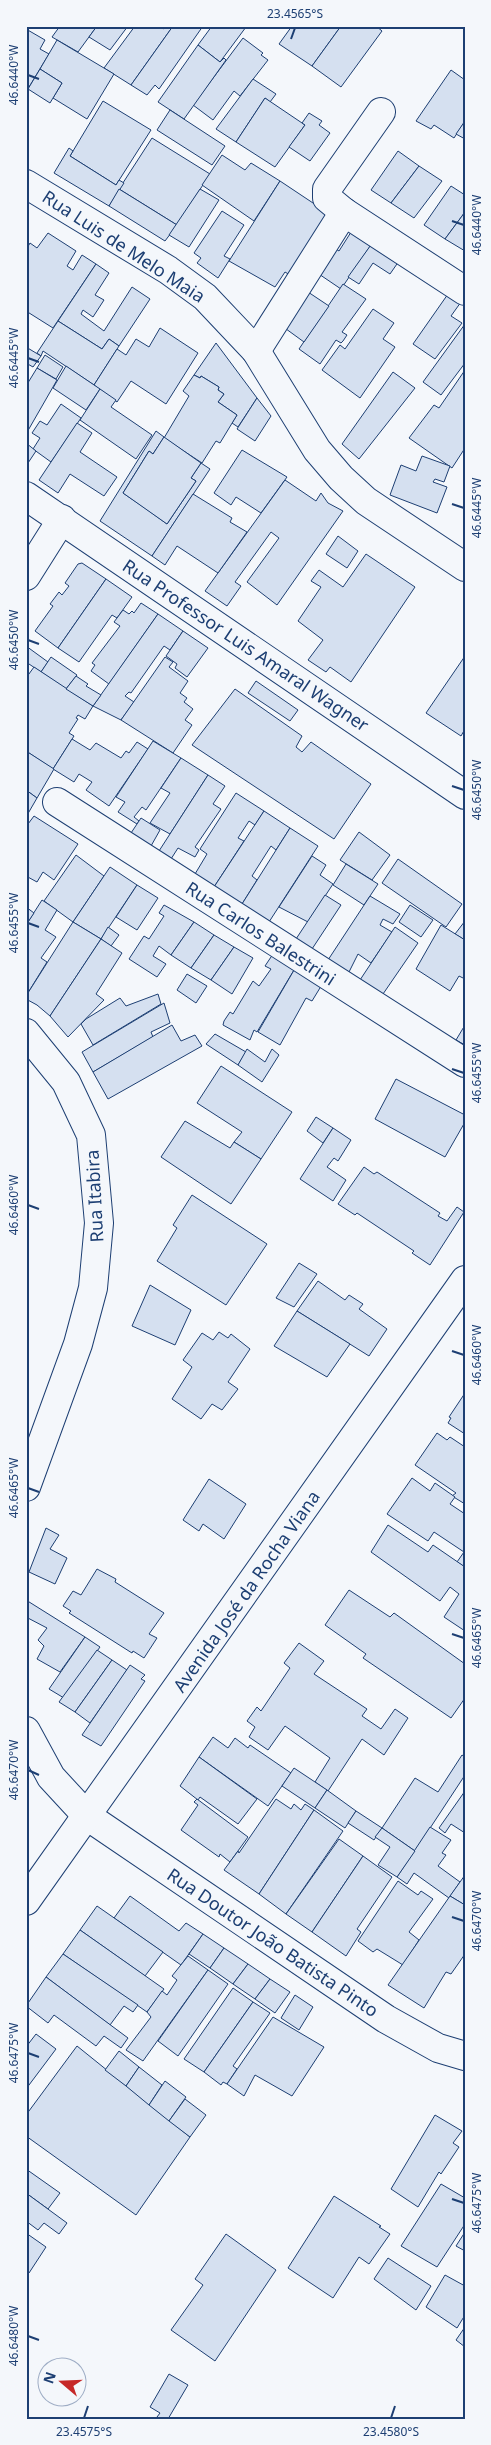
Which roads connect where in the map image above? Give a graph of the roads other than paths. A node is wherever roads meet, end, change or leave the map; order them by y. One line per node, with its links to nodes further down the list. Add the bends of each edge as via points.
1 (381, 112): 3 (street, via 327,190 327,198)
2 (26, 184): 5 (street, Rua Luis de Melo Maia, via 168,270 205,297)
3 (344, 212): 4 (street); 5 (street)
4 (465, 291)
5 (256, 351): 8 (street, Rua Luis de Melo Maia, via 317,450 341,478 366,501)
6 (26, 496): 7 (street, Rua Professor Luis Amaral Wagner)
7 (62, 519): 9 (street); 10 (street, Rua Professor Luis Amaral Wagner)
8 (465, 567)
9 (26, 576)
10 (465, 795)
11 (57, 802): 13 (street, Rua Carlos Balestrini)
12 (26, 1033): 15 (street, Rua Itabira, via 66,1082 91,1134 99,1223 93,1288 78,1344)
13 (465, 1063)
14 (465, 1280): 17 (street, Avenida José da Rocha Viana)
15 (26, 1487)
16 (26, 1731): 17 (street, via 51,1777)
17 (87, 1816): 18 (street, Avenida José da Rocha Viana); 19 (street, Rua Doutor João Batista Pinto, via 386,2019 438,2048)
18 (26, 1901)
19 (465, 2056)

